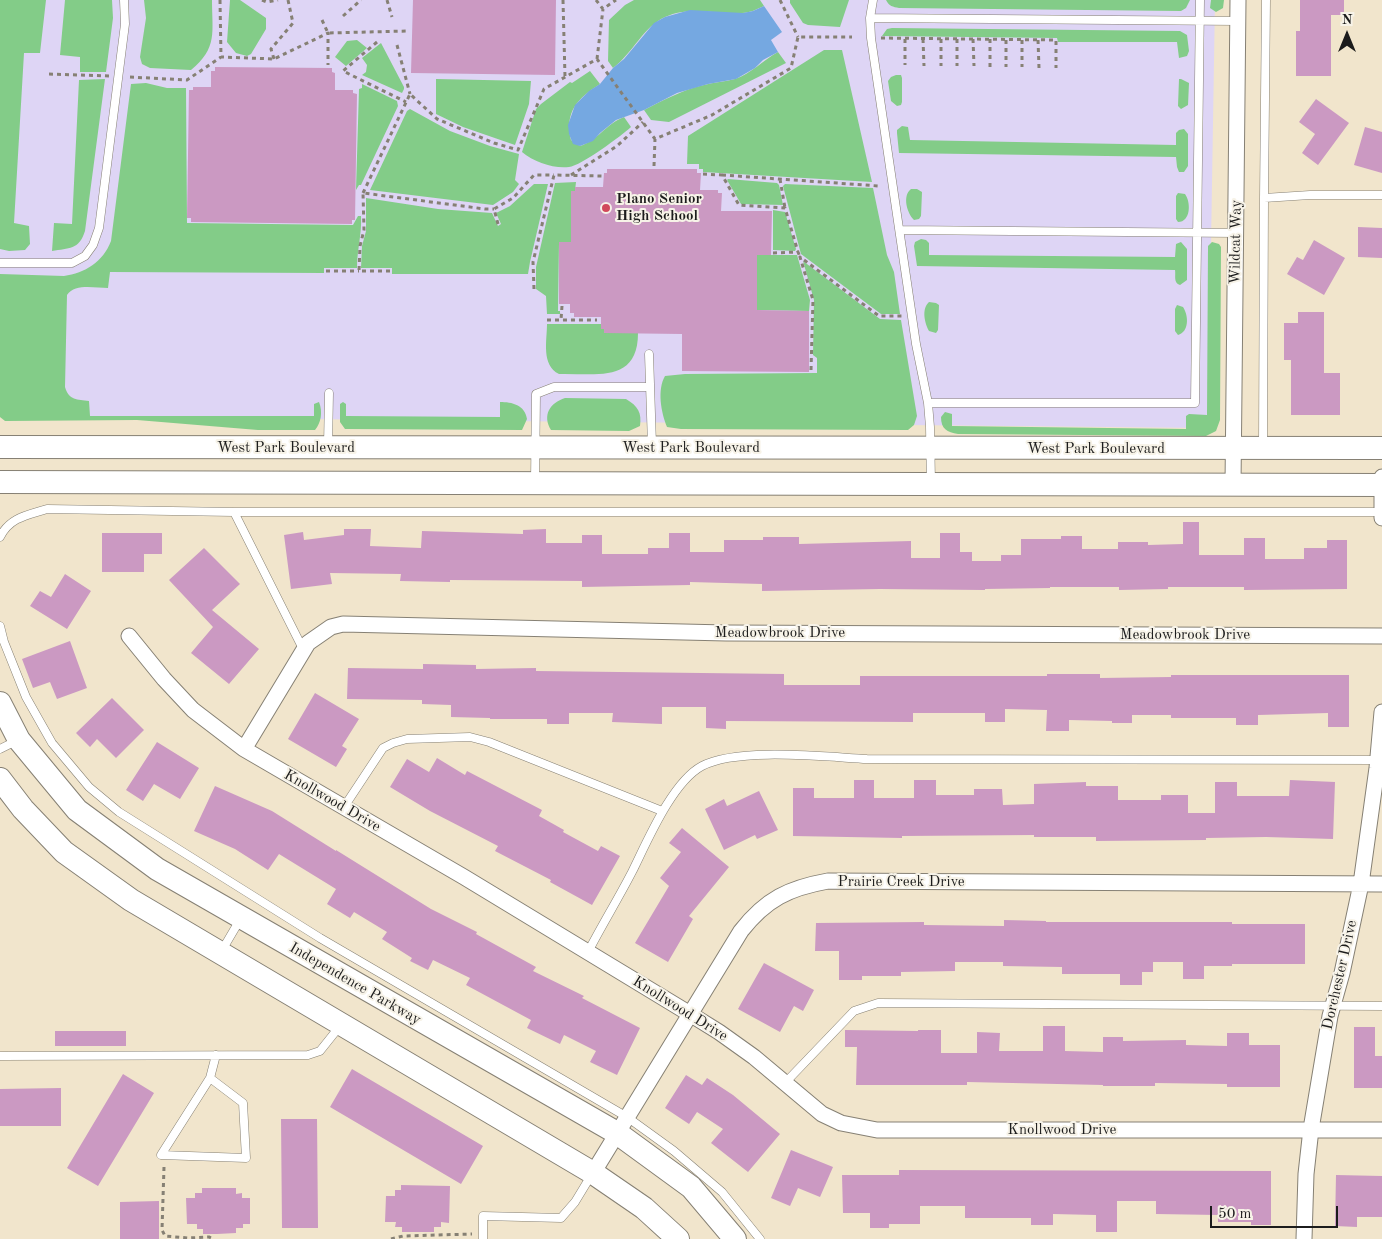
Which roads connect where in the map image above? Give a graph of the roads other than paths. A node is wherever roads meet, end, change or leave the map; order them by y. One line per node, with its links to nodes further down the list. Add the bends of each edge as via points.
1 (124, 0): 14 (lane, via 125,24 99,228 93,245 85,256 72,263)
2 (873, 0): 6 (lane)
3 (1200, 0): 7 (lane)
4 (1238, 0): 8 (street, Wildcat Way)
5 (1266, 0): 10 (lane)
6 (870, 18): 7 (lane); 11 (lane)
7 (1199, 21): 8 (lane); 12 (lane)
8 (1238, 21): 13 (street, Wildcat Way)
9 (1382, 195): 10 (lane)
10 (1264, 198): 26 (lane)
11 (900, 230): 12 (lane); 18 (lane)
12 (1197, 232): 13 (lane); 18 (lane, via 1195,403)
13 (1237, 232): 25 (street, Wildcat Way)
14 (0, 263)
15 (650, 354): 16 (lane)
16 (650, 387): 21 (lane, via 554,387 536,394); 22 (lane)
17 (329, 393): 20 (lane)
18 (928, 403): 23 (lane)
19 (0, 447): 20 (main road, West Park Boulevard)
20 (328, 448): 21 (main road, West Park Boulevard)
21 (536, 448): 22 (main road, West Park Boulevard); 29 (lane)
22 (652, 448): 23 (main road, West Park Boulevard)
23 (931, 448): 25 (main road, West Park Boulevard); 30 (lane)
24 (1382, 448): 26 (main road, West Park Boulevard)
25 (1233, 449): 26 (main road, West Park Boulevard); 31 (street, Wildcat Way)
26 (1263, 449)
27 (1382, 474): 32 (street)
28 (0, 482): 29 (main road)
29 (536, 484): 30 (main road)
30 (931, 485): 31 (main road)
31 (1233, 485): 32 (main road)
32 (1382, 485): 34 (street)
33 (234, 512): 34 (lane); 36 (lane, via 47,510 19,517); 40 (lane)
34 (1382, 512): 35 (street)
35 (1382, 518)
36 (0, 537)
37 (0, 626): 62 (lane, via 26,696 52,743 89,787 119,812)
38 (129, 636): 44 (street, Knollwood Drive, via 193,710)
39 (1382, 636): 40 (street, Meadowbrook Drive, via 726,633 354,623 332,627 308,642)
40 (303, 649): 44 (street, Meadowbrook Drive)
41 (0, 703): 43 (main road, Independence Parkway)
42 (1382, 712): 45 (street, Dorchester Drive)
43 (9, 744): 51 (main road, Independence Parkway, via 77,810 157,869)
44 (244, 749): 47 (street, Knollwood Drive)
45 (1380, 760): 48 (lane, via 751,756 703,765 690,774); 49 (street, Dorchester Drive)
46 (0, 779): 53 (main road, via 64,852 131,900)
47 (344, 807): 48 (lane, via 383,748 407,740 470,737); 52 (street, Knollwood Drive)
48 (662, 811): 52 (lane)
49 (1361, 884): 50 (street, Prairie Creek Drive); 54 (street, Dorchester Drive); 56 (street, Prairie Creek Drive, via 828,881 807,885 788,891 748,922)
50 (1382, 884)
51 (241, 918): 53 (lane); 62 (main road, Independence Parkway)
52 (588, 952): 56 (street, Knollwood Drive)
53 (220, 953): 57 (main road)
54 (1333, 1006): 55 (lane); 61 (lane, via 878,1003 854,1011); 63 (street, Dorchester Drive)
55 (1382, 1006)
56 (690, 1014): 61 (street, Knollwood Drive, via 754,1057); 62 (street, Prairie Creek Drive)
57 (341, 1024): 58 (lane, via 315,1053); 65 (main road)
58 (216, 1055): 59 (lane); 60 (lane)
59 (0, 1056)
60 (210, 1078): 60 (lane, via 160,1155 246,1158 243,1103)
61 (785, 1083): 63 (street, Knollwood Drive, via 822,1114 841,1123 876,1130)
62 (622, 1125): 65 (street, Prairie Creek Drive); 68 (main road, Independence Parkway, via 691,1187); 69 (lane, via 674,1151 722,1192)
63 (1311, 1129): 64 (street, Knollwood Drive); 70 (street, Dorchester Drive)
64 (1382, 1130)
65 (593, 1173): 66 (lane, via 561,1218 483,1216); 67 (main road, via 644,1208)
66 (483, 1236)
67 (678, 1239)
68 (735, 1239)
69 (760, 1239)
70 (1304, 1239)

